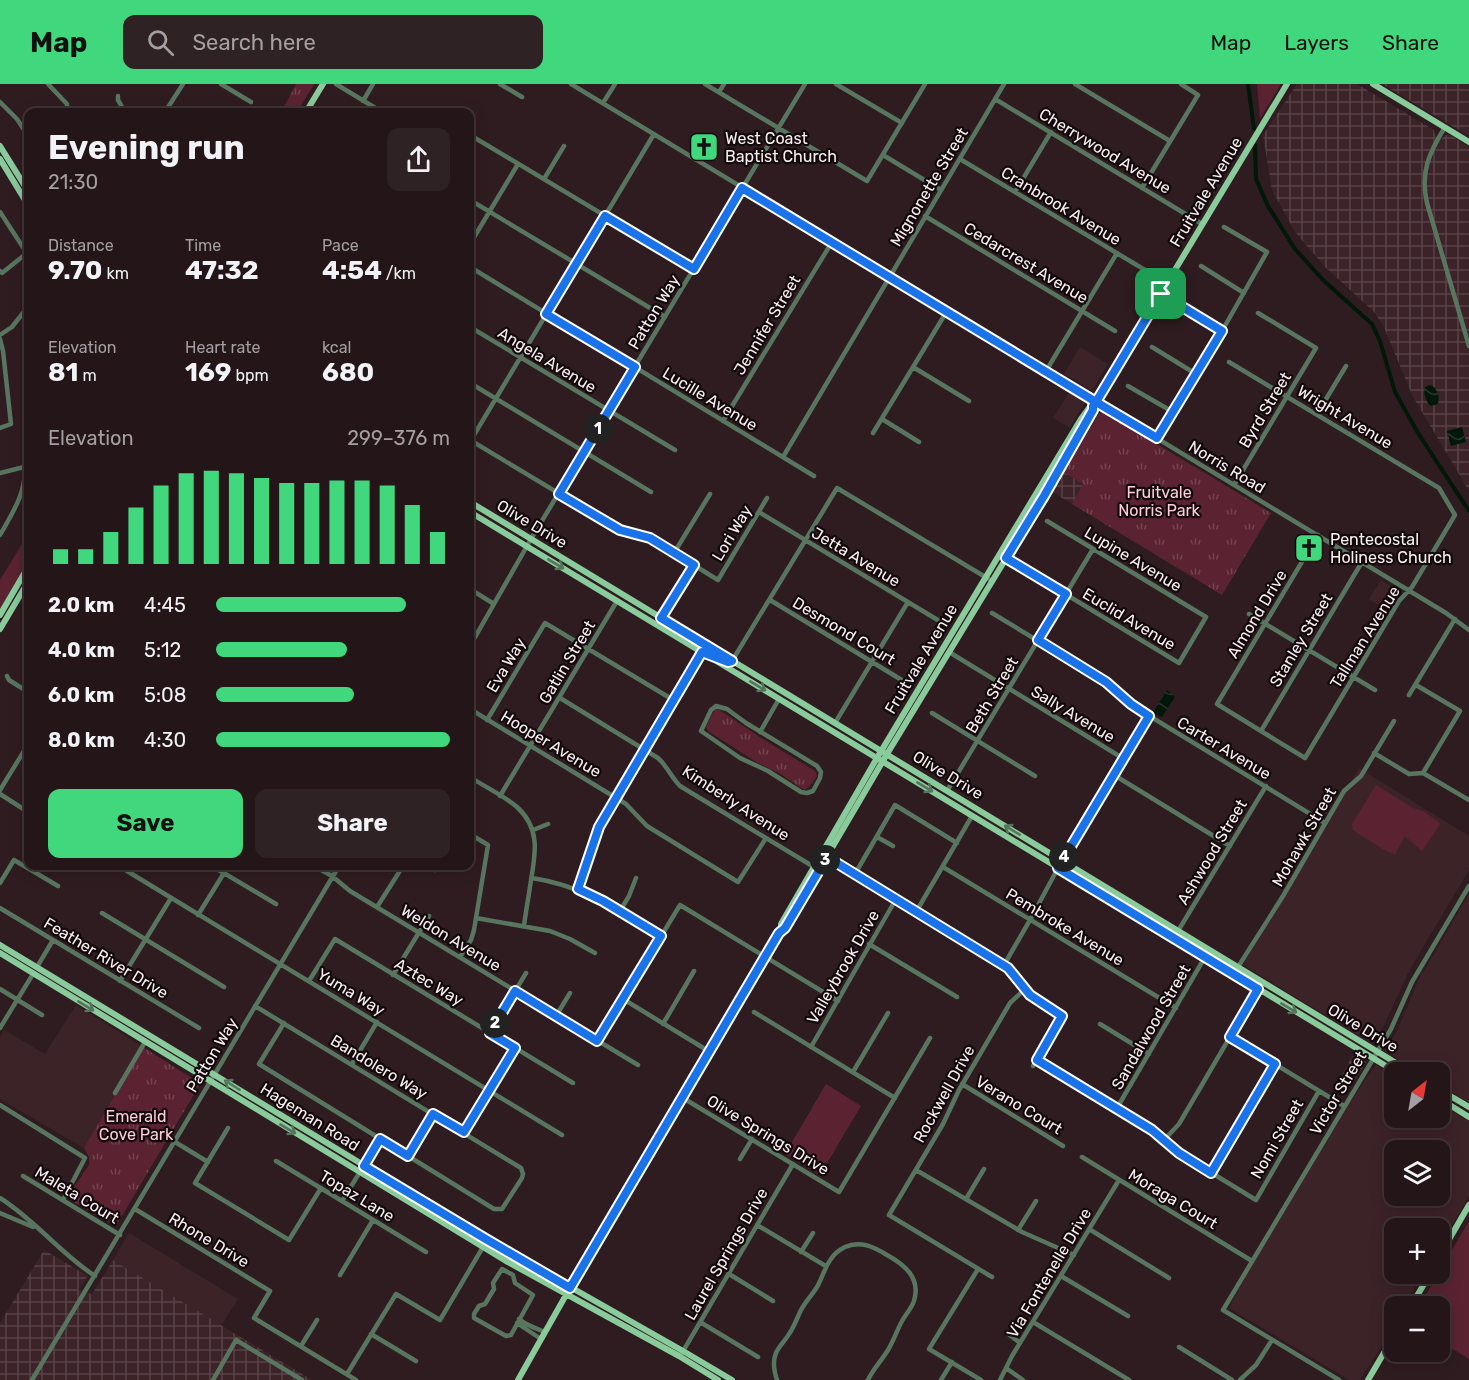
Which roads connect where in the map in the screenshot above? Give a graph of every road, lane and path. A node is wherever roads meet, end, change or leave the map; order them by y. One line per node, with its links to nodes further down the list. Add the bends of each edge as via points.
1 (48, 84): 29 (street)
2 (183, 84): 28 (street)
3 (221, 84): 25 (street)
4 (323, 84): 31 (main road)
5 (336, 84): 24 (street)
6 (373, 84): 24 (street)
7 (500, 84): 22 (street)
8 (571, 84): 26 (street, Norris Road)
9 (615, 84): 26 (street)
10 (705, 84): 20 (street)
11 (724, 84): 20 (street)
12 (805, 84): 35 (street, Patton Way)
13 (836, 84): 33 (street)
14 (925, 84): 33 (street)
15 (1004, 84): 23 (street, Mignonette Street)
16 (1077, 84): 40 (street)
17 (1181, 84): 40 (street, via 1198,94)
18 (1287, 84): 62 (main road, Fruitvale Avenue)
19 (1373, 84): 34 (main road)
20 (719, 92): 35 (street)
21 (118, 96): 30 (street)
22 (522, 97)
23 (995, 99): 37 (street, Cherrywood Avenue); 47 (street, Mignonette Street)
24 (363, 101): 32 (street)
25 (250, 102)
26 (603, 103): 38 (street, Norris Road)
27 (1, 105): 36 (street)
28 (169, 107)
29 (68, 108)
30 (123, 108)
31 (308, 108)
32 (375, 108)
33 (902, 123): 45 (street)
34 (1445, 127): 41 (main road); 88 (street, via 1429,157 1425,188)
35 (778, 128): 45 (street, via 867,181); 52 (street, Patton Way)
36 (24, 130)
37 (1050, 132): 53 (street, Cherrywood Avenue); 55 (street)
38 (654, 134): 52 (street, Norris Road); 60 (street)
39 (474, 137): 48 (street)
40 (1170, 141): 53 (street)
41 (1469, 142)
42 (0, 146): 49 (main road)
43 (564, 146): 50 (street)
44 (0, 152): 49 (main road)
45 (883, 155): 54 (street)
46 (0, 159): 56 (main road)
47 (960, 159): 54 (street, Mignonette Street); 55 (street, Cranbrook Avenue)
48 (518, 164): 50 (street); 58 (street)
49 (19, 175): 51 (main road)
50 (544, 179): 60 (street)
51 (24, 184)
52 (742, 188): 65 (street, Norris Road); 72 (street, Patton Way)
53 (1142, 188): 62 (street, Cherrywood Avenue)
54 (941, 190): 61 (street, Mignonette Street)
55 (1015, 192): 67 (street, Cranbrook Avenue)
56 (24, 198)
57 (474, 203): 58 (street)
58 (489, 212): 64 (street); 69 (street)
59 (0, 213): 66 (street)
60 (605, 216): 69 (street); 72 (street)
61 (925, 216): 75 (street, Mignonette Street); 79 (street, Cedarcrest Avenue)
62 (1203, 224): 77 (main road, Fruitvale Avenue)
63 (1224, 227): 76 (street, via 1267,252)
64 (474, 237)
65 (832, 242): 75 (street, Norris Road); 108 (street, Jennifer Street)
66 (24, 248)
67 (1117, 253): 74 (street, Cranbrook Avenue); 79 (street)
68 (24, 257): 73 (street)
69 (576, 264): 82 (street); 83 (street)
70 (1201, 266): 76 (street)
71 (474, 269): 82 (street, Lucille Avenue)
72 (694, 269): 83 (street, Patton Way)
73 (0, 272)
74 (1150, 273)
75 (891, 277): 78 (street, Norris Road); 117 (street, Mignonette Street)
76 (1244, 293): 86 (street)
77 (1161, 294): 86 (street); 103 (main road, Fruitvale Avenue)
78 (947, 311): 95 (street); 96 (street, Norris Road)
79 (1082, 311): 85 (street, Cedarcrest Avenue); 96 (street)
80 (1258, 313): 100 (street, Byrd Street, via 1316,348)
81 (24, 314): 87 (street)
82 (546, 314): 90 (street); 94 (street, Lucille Avenue)
83 (665, 317): 94 (street, Patton Way)
84 (474, 329): 90 (street, Angela Avenue)
85 (1115, 331)
86 (1222, 331): 97 (street)
87 (0, 337): 91 (street)
88 (1469, 346)
89 (1152, 347): 97 (street)
90 (520, 358): 101 (street); 104 (street, Angela Avenue)
91 (2, 359): 109 (street, via 11,424)
92 (1229, 362): 100 (street, Wright Avenue)
93 (1346, 366): 106 (street)
94 (635, 367): 104 (street, Patton Way); 108 (street, Lucille Avenue)
95 (913, 368): 102 (street); 107 (street)
96 (1046, 371): 103 (street, Norris Road)
97 (1196, 374): 105 (street)
98 (474, 385): 101 (street)
99 (1128, 386): 105 (street)
100 (1287, 396): 106 (street, Wright Avenue); 123 (street, Byrd Street)
101 (496, 399): 111 (street); 116 (street)
102 (969, 401)
103 (1095, 404): 112 (street, Norris Road); 121 (main road, Fruitvale Avenue, via 1089,408)
104 (609, 411): 115 (street, Angela Avenue); 116 (street, Patton Way)
105 (1173, 412): 112 (street)
106 (1317, 414): 128 (street, Wright Avenue, via 1439,488)
107 (882, 419): 110 (street); 114 (street)
108 (723, 421): 117 (street, Lucille Avenue)
109 (0, 428)
110 (873, 433)
111 (474, 434)
112 (1157, 438): 123 (street, Norris Road)
113 (474, 442): 125 (street)
114 (919, 442)
115 (675, 450)
116 (584, 452): 124 (street); 125 (street, Patton Way)
117 (783, 457): 120 (street, Lucille Avenue)
118 (24, 467): 119 (street)
119 (0, 473)
120 (814, 476)
121 (1050, 478): 140 (main road, Fruitvale Avenue); 144 (main road, Fruitvale Avenue)
122 (24, 485): 133 (street)
123 (1234, 485): 134 (street, Norris Road)
124 (651, 492)
125 (559, 494): 135 (street, Patton Way); 139 (street, via 620,530 650,538)
126 (710, 494): 139 (street)
127 (767, 498): 130 (street, Lori Way)
128 (1445, 498): 146 (street, Tallman Avenue, via 1455,515)
129 (474, 504): 135 (main road, Olive Drive)
130 (759, 512): 136 (street, Jetta Avenue); 142 (street, Lori Way, via 718,580)
131 (474, 514): 137 (main road, Olive Drive)
132 (1047, 521): 138 (street, Lupine Avenue)
133 (0, 535)
134 (1318, 536): 141 (street, Norris Road); 160 (street, Almond Drive)
135 (531, 539): 137 (street, Patton Way); 153 (main road, Olive Drive)
136 (806, 540): 144 (street, via 837,488); 149 (street); 151 (street, Jetta Avenue)
137 (527, 546): 150 (main road, Olive Drive, one-way to 150); 152 (street, Patton Way)
138 (1093, 549): 148 (street, Beth Street); 171 (street, Lupine Avenue, via 1206,617)
139 (674, 553): 142 (street)
140 (1006, 558): 144 (main road, Fruitvale Avenue); 148 (street, Euclid Avenue)
141 (1362, 562): 146 (street, Norris Road); 166 (street, Stanley Street)
142 (694, 565): 157 (street)
143 (24, 574): 156 (main road)
144 (989, 579): 168 (main road, Fruitvale Avenue); 195 (main road, Fruitvale Avenue)
145 (24, 589): 161 (main road)
146 (1409, 591): 158 (street, Norris Road); 173 (street, Tallman Avenue)
147 (474, 592): 152 (street)
148 (1066, 594): 164 (street, Beth Street); 171 (street, Euclid Avenue)
149 (770, 600): 169 (street); 170 (street, Desmond Court)
150 (617, 601): 153 (main road, via 621,599 644,612); 165 (street, Gatlin Street); 167 (main road, Olive Drive)
151 (908, 602): 159 (street, Jetta Avenue); 170 (street)
152 (494, 604): 163 (street, Patton Way)
153 (650, 611): 157 (main road, Olive Drive)
154 (992, 613): 164 (street, Carter Avenue)
155 (1249, 614): 160 (street)
156 (0, 615)
157 (661, 618): 169 (main road, Olive Drive)
158 (1455, 619): 162 (street, Norris Road); 175 (street)
159 (941, 622)
160 (1265, 624): 166 (street); 190 (street, Almond Drive, via 1217,704)
161 (0, 629)
162 (1469, 630)
163 (474, 639)
164 (1038, 640): 177 (street, Beth Street); 186 (street, Carter Avenue, via 1106,682)
165 (589, 650): 180 (street, Gatlin Street); 182 (street); 187 (street, Eva Way, via 545,623)
166 (1309, 651): 173 (street); 190 (street, Stanley Street)
167 (702, 652): 169 (main road); 181 (main road, Olive Drive, one-way to 181); 182 (street)
168 (949, 652): 177 (street, Sally Avenue); 195 (main road, Fruitvale Avenue)
169 (732, 661): 183 (main road, Olive Drive)
170 (872, 662): 174 (street, Desmond Court); 189 (street)
171 (1179, 663)
172 (7, 676): 176 (street)
173 (1353, 677): 178 (street); 190 (street, Tallman Avenue, via 1305,758)
174 (905, 682)
175 (1416, 685): 179 (street); 200 (street, via 1460,711)
176 (24, 688)
177 (1009, 689): 192 (street, Beth Street); 198 (street, Sally Avenue)
178 (1375, 690)
179 (1409, 695)
180 (560, 698): 193 (street, Gatlin Street); 194 (street, Kimberly Avenue)
181 (779, 699): 183 (main road, via 784,697); 191 (street); 199 (main road, Olive Drive)
182 (675, 701): 194 (street)
183 (806, 706): 189 (main road, Olive Drive)
184 (474, 712): 187 (street, Hooper Avenue)
185 (932, 714): 192 (street)
186 (1149, 716): 198 (street); 204 (street, Carter Avenue)
187 (487, 720): 193 (street, Hooper Avenue)
188 (1394, 721): 196 (street, Mohawk Street)
189 (835, 723): 195 (main road, Olive Drive)
190 (1261, 731)
191 (760, 732): 191 (street, via 727,709 716,706 701,731 801,792 813,791 821,772 817,766)
192 (978, 741): 202 (street); 205 (street, Beth Street)
193 (531, 746): 207 (street, Gatlin Street); 208 (street, Hooper Avenue)
194 (645, 750): 208 (street); 216 (street, Kimberly Avenue, via 662,762 680,786)
195 (884, 752): 199 (main road, Fruitvale Avenue); 205 (main road, Olive Drive)
196 (1374, 753): 200 (street, via 1409,774); 212 (street, Mohawk Street)
197 (24, 756): 206 (street)
198 (1124, 759): 201 (street)
199 (880, 760): 211 (main road, Olive Drive, one-way to 211); 221 (main road, Fruitvale Avenue); 224 (main road, Fruitvale Avenue)
200 (1424, 773): 209 (street)
201 (1114, 775): 220 (street); 222 (street)
202 (1035, 776)
203 (474, 780): 207 (street)
204 (1266, 786): 212 (street, Carter Avenue); 220 (street, Ashwood Street)
205 (947, 791): 222 (main road, Olive Drive, one-way to 205)
206 (0, 792): 210 (street)
207 (500, 796): 214 (street, via 522,812)
208 (616, 798): 216 (street, Hooper Avenue, via 647,826 738,882); 242 (street, via 596,832)
209 (1469, 800)
210 (24, 809)
211 (972, 816): 218 (street); 226 (main road, Olive Drive)
212 (1325, 823): 272 (street, Mohawk Street)
213 (548, 824): 214 (street)
214 (532, 830): 236 (street, via 536,847)
215 (474, 836): 253 (street, via 488,845)
216 (766, 837): 224 (street, Kimberly Avenue)
217 (877, 837): 218 (street, via 895,806); 219 (street); 234 (street)
218 (957, 843): 225 (street)
219 (893, 846)
220 (1230, 846): 257 (street, Ashwood Street)
221 (827, 857): 234 (street); 240 (main road, Fruitvale Avenue)
222 (1062, 861): 226 (street); 257 (main road, Olive Drive)
223 (24, 866): 238 (street, via 14,860)
224 (814, 867): 240 (main road); 256 (main road, Fruitvale Avenue, via 780,924)
225 (943, 867): 249 (street); 254 (street, Pembroke Avenue)
226 (1058, 868): 254 (street); 268 (main road, Olive Drive)
227 (31, 870): 239 (street)
228 (219, 870): 233 (street)
229 (321, 870): 235 (street, Weldon Avenue)
230 (336, 870): 235 (street, Patton Way)
231 (400, 870): 246 (street)
232 (127, 872): 243 (street, Yuma Way)
233 (224, 873): 245 (street); 251 (street)
234 (855, 874): 244 (street)
235 (332, 876): 246 (street, Weldon Avenue); 269 (street, Patton Way)
236 (532, 878): 242 (street); 255 (street)
237 (636, 878): 248 (street)
238 (0, 883)
239 (58, 886)
240 (810, 886): 256 (main road, Fruitvale Avenue)
241 (1469, 886): 311 (street, Victor Street, via 1419,969)
242 (578, 889): 248 (street)
243 (171, 898): 251 (street, Yuma Way); 260 (street)
244 (896, 899): 249 (street); 262 (street, Valleybrook Drive)
245 (276, 904)
246 (377, 907): 258 (street, Weldon Avenue)
247 (0, 908): 261 (street, Feather River Drive)
248 (620, 911): 259 (street)
249 (916, 912): 270 (street)
250 (102, 913): 260 (street)
251 (198, 915): 269 (street, Yuma Way)
252 (429, 916): 258 (street)
253 (476, 918): 255 (street); 266 (street, via 473,935)
254 (1030, 920): 270 (street); 291 (street, Pembroke Avenue)
255 (524, 926): 264 (street, via 560,935)
256 (781, 930): 267 (main road, Fruitvale Avenue)
257 (1178, 931): 272 (main road, Olive Drive)
258 (419, 932): 266 (street, Weldon Avenue); 276 (street)
259 (661, 936): 267 (street, via 680,905); 287 (street)
260 (146, 939): 277 (street); 280 (street)
261 (53, 940): 271 (street); 277 (street, Feather River Drive)
262 (869, 944): 286 (street); 289 (street, Valleybrook Drive)
263 (0, 945): 271 (main road, Hageman Road)
264 (595, 952)
265 (0, 953): 271 (main road, via 31,968); 275 (main road, Hageman Road)
266 (460, 957): 284 (street, Weldon Avenue)
267 (766, 957): 289 (street); 309 (main road, Fruitvale Avenue)
268 (1207, 958): 272 (main road); 283 (main road, Olive Drive); 291 (street, Sandalwood Street)
269 (280, 964): 278 (street, Yuma Way); 290 (street, Patton Way)
270 (1004, 965): 282 (street)
271 (37, 967): 279 (main road, Hageman Road)
272 (1238, 967): 311 (main road, Olive Drive)
273 (694, 971): 298 (street)
274 (526, 973): 284 (street)
275 (33, 974): 279 (main road, via 37,971); 288 (street); 306 (main road, Hageman Road, one-way to 306)
276 (393, 975): 278 (street, Aztec Way, via 335,939); 302 (street, Aztec Way)
277 (120, 981): 301 (street, Feather River Drive)
278 (309, 981): 296 (street, Yuma Way)
279 (65, 984): 320 (main road, Hageman Road)
280 (224, 987)
281 (0, 989): 288 (street)
282 (1024, 989): 312 (street, via 1062,1016); 323 (street, Rockwell Drive, via 1010,1003)
283 (1258, 989): 303 (street); 311 (main road, Olive Drive, one-way to 311)
284 (515, 991): 295 (street, Weldon Avenue); 302 (street)
285 (570, 993): 295 (street)
286 (957, 997)
287 (623, 999): 298 (street); 305 (street)
288 (17, 1000): 294 (street); 300 (street)
289 (838, 1001): 307 (street, Valleybrook Drive)
290 (255, 1006): 297 (street, Bandolero Way); 320 (street, Patton Way)
291 (1176, 1008): 310 (street, Sandalwood Street)
292 (754, 1012): 307 (street)
293 (888, 1013): 319 (street)
294 (42, 1015)
295 (556, 1016): 305 (street, Weldon Avenue)
296 (377, 1022): 315 (street); 324 (street, Yuma Way)
297 (284, 1023): 315 (street, Bandolero Way); 340 (street, via 259,1064)
298 (663, 1024): 309 (street)
299 (1100, 1024): 310 (street)
300 (0, 1028)
301 (199, 1028)
302 (490, 1033): 308 (street, Aztec Way)
303 (1230, 1037): 316 (street); 342 (street, via 1179,1124)
304 (930, 1038): 329 (street)
305 (597, 1041): 317 (street, Weldon Avenue)
306 (146, 1042): 321 (main road, Hageman Road); 326 (street)
307 (811, 1047): 319 (street)
308 (515, 1048): 322 (street, Aztec Way); 324 (street)
309 (710, 1052): 328 (main road, Fruitvale Avenue)
310 (1149, 1054): 334 (street, Sandalwood Street)
311 (1375, 1055): 313 (main road, Olive Drive); 314 (main road, Olive Drive); 332 (street, Victor Street)
312 (1037, 1060): 318 (street); 334 (street)
313 (1384, 1062)
314 (1390, 1062)
315 (352, 1064): 335 (street, Bandolero Way)
316 (1275, 1064): 325 (street); 356 (street)
317 (638, 1065)
318 (1033, 1066)
319 (853, 1072): 329 (street)
320 (215, 1074): 321 (street, Patton Way); 352 (main road, Hageman Road, one-way to 320)
321 (210, 1082): 343 (street, Patton Way); 345 (main road, Hageman Road, one-way to 345)
322 (573, 1083)
323 (962, 1084): 344 (street, Verano Court); 354 (street, Rockwell Drive)
324 (490, 1090): 338 (street); 339 (street, Yuma Way)
325 (1319, 1091): 332 (street); 356 (street, Nomi Street, via 1256,1200)
326 (115, 1093)
327 (1450, 1096): 333 (main road)
328 (683, 1098): 341 (street, Olive Springs Drive); 391 (main road, Fruitvale Avenue)
329 (895, 1098): 351 (street, Olive Springs Drive, via 839,1192)
330 (0, 1105): 363 (street, via 85,1158)
331 (1450, 1105): 336 (main road)
332 (1344, 1106): 382 (street, Victor Street)
333 (1469, 1107)
334 (1117, 1108): 342 (street)
335 (433, 1114): 338 (street, Bandolero Way); 346 (street)
336 (1469, 1117)
337 (228, 1128): 350 (street)
338 (464, 1132): 346 (street, Bandolero Way, via 521,1167 522,1178 502,1209 494,1209)
339 (562, 1135)
340 (380, 1139): 346 (street); 352 (street)
341 (752, 1139): 348 (street); 351 (street, Olive Springs Drive)
342 (1164, 1140): 356 (street)
343 (175, 1142): 350 (street); 367 (street, Patton Way)
344 (1063, 1146)
345 (324, 1151): 352 (main road, via 334,1151); 355 (main road, Hageman Road)
346 (408, 1156)
347 (1082, 1157): 358 (street, Moraga Court)
348 (740, 1159)
349 (276, 1161): 360 (street, Topaz Lane)
350 (208, 1162): 360 (street, via 195,1184 289,1240)
351 (793, 1164): 370 (street, Laurel Springs Drive)
352 (364, 1166): 359 (main road, Hageman Road)
353 (984, 1169): 362 (street)
354 (916, 1170): 362 (street); 384 (street, Rockwell Drive, via 889,1215)
355 (360, 1172): 359 (main road); 364 (street); 377 (main road, Hageman Road)
356 (1211, 1173)
357 (23, 1176): 363 (street, Maleta Court)
358 (1119, 1180): 372 (street, Via Fontenelle Drive); 382 (street, Moraga Court)
359 (396, 1184): 381 (main road, Hageman Road)
360 (321, 1188): 364 (street, Topaz Lane)
361 (0, 1198): 371 (street)
362 (966, 1199): 373 (street)
363 (63, 1200): 375 (street, Maleta Court)
364 (342, 1201): 369 (street, Topaz Lane)
365 (1036, 1201): 373 (street)
366 (1469, 1205): 376 (main road)
367 (135, 1209): 375 (street, Patton Way); 406 (street, Rhone Drive, via 270,1291 254,1318)
368 (0, 1213): 371 (street)
369 (373, 1220): 378 (street, Topaz Lane); 386 (street)
370 (757, 1225): 379 (street); 385 (street, Laurel Springs Drive)
371 (37, 1228): 387 (street)
372 (1089, 1229): 380 (street, Via Fontenelle Drive); 390 (street)
373 (1018, 1230): 380 (street)
374 (813, 1233): 379 (street)
375 (120, 1234): 387 (street, Patton Way)
376 (1450, 1238)
377 (483, 1247): 381 (main road, via 487,1245); 392 (main road, Hageman Road); 402 (street, via 440,1320 396,1294)
378 (426, 1252)
379 (801, 1252): 383 (street)
380 (1074, 1255): 388 (street, Via Fontenelle Drive)
381 (523, 1261): 391 (main road, Hageman Road)
382 (1252, 1261): 404 (street, Victor Street, via 1223,1310)
383 (824, 1265)
384 (978, 1269): 389 (street); 412 (street, via 929,1349)
385 (729, 1274): 393 (street); 398 (street, Laurel Springs Drive)
386 (340, 1275)
387 (95, 1276): 415 (street, Patton Way)
388 (1061, 1276): 394 (street); 399 (street, Via Fontenelle Drive)
389 (992, 1277)
390 (1169, 1278)
391 (570, 1288): 392 (main road, Fruitvale Avenue); 400 (main road, Hageman Road)
392 (566, 1294): 395 (main road, Hageman Road); 403 (main road, Fruitvale Avenue)
393 (773, 1300)
394 (1128, 1316)
395 (610, 1318): 400 (main road); 409 (main road, Hageman Road)
396 (317, 1320): 406 (street)
397 (518, 1321): 397 (street, via 533,1295 502,1269 474,1318 506,1336 511,1335); 403 (street, via 529,1332)
398 (700, 1322): 409 (street, Laurel Springs Drive); 410 (street)
399 (1033, 1322): 405 (street, Via Fontenelle Drive); 428 (street)
400 (646, 1330): 409 (main road, Hageman Road)
401 (1007, 1333): 405 (street)
402 (371, 1334): 411 (street); 414 (street)
403 (543, 1336): 419 (main road, Fruitvale Avenue)
404 (1272, 1340): 430 (street, via 1256,1365); 431 (street)
405 (1020, 1343): 413 (street, Via Fontenelle Drive)
406 (301, 1346): 414 (street)
407 (1179, 1347): 429 (street)
408 (1384, 1353): 432 (main road)
409 (681, 1354): 420 (main road, Hageman Road); 421 (main road, Hageman Road)
410 (758, 1357)
411 (416, 1361)
412 (951, 1362): 424 (street); 425 (street)
413 (1006, 1368): 426 (street, Via Fontenelle Drive); 427 (street)
414 (347, 1374): 418 (street)
415 (32, 1380)
416 (213, 1380): 417 (street, via 236,1340)
417 (302, 1380)
418 (356, 1380)
419 (518, 1380)
420 (718, 1380)
421 (732, 1380)
422 (777, 1380): 423 (street, via 776,1353 830,1259 843,1248 860,1244 876,1248 906,1267 916,1294)
423 (868, 1380)
424 (941, 1380)
425 (981, 1380)
426 (1000, 1380)
427 (1023, 1380)
428 (1129, 1380)
429 (1232, 1380)
430 (1240, 1380)
431 (1339, 1380)
432 (1368, 1380)

